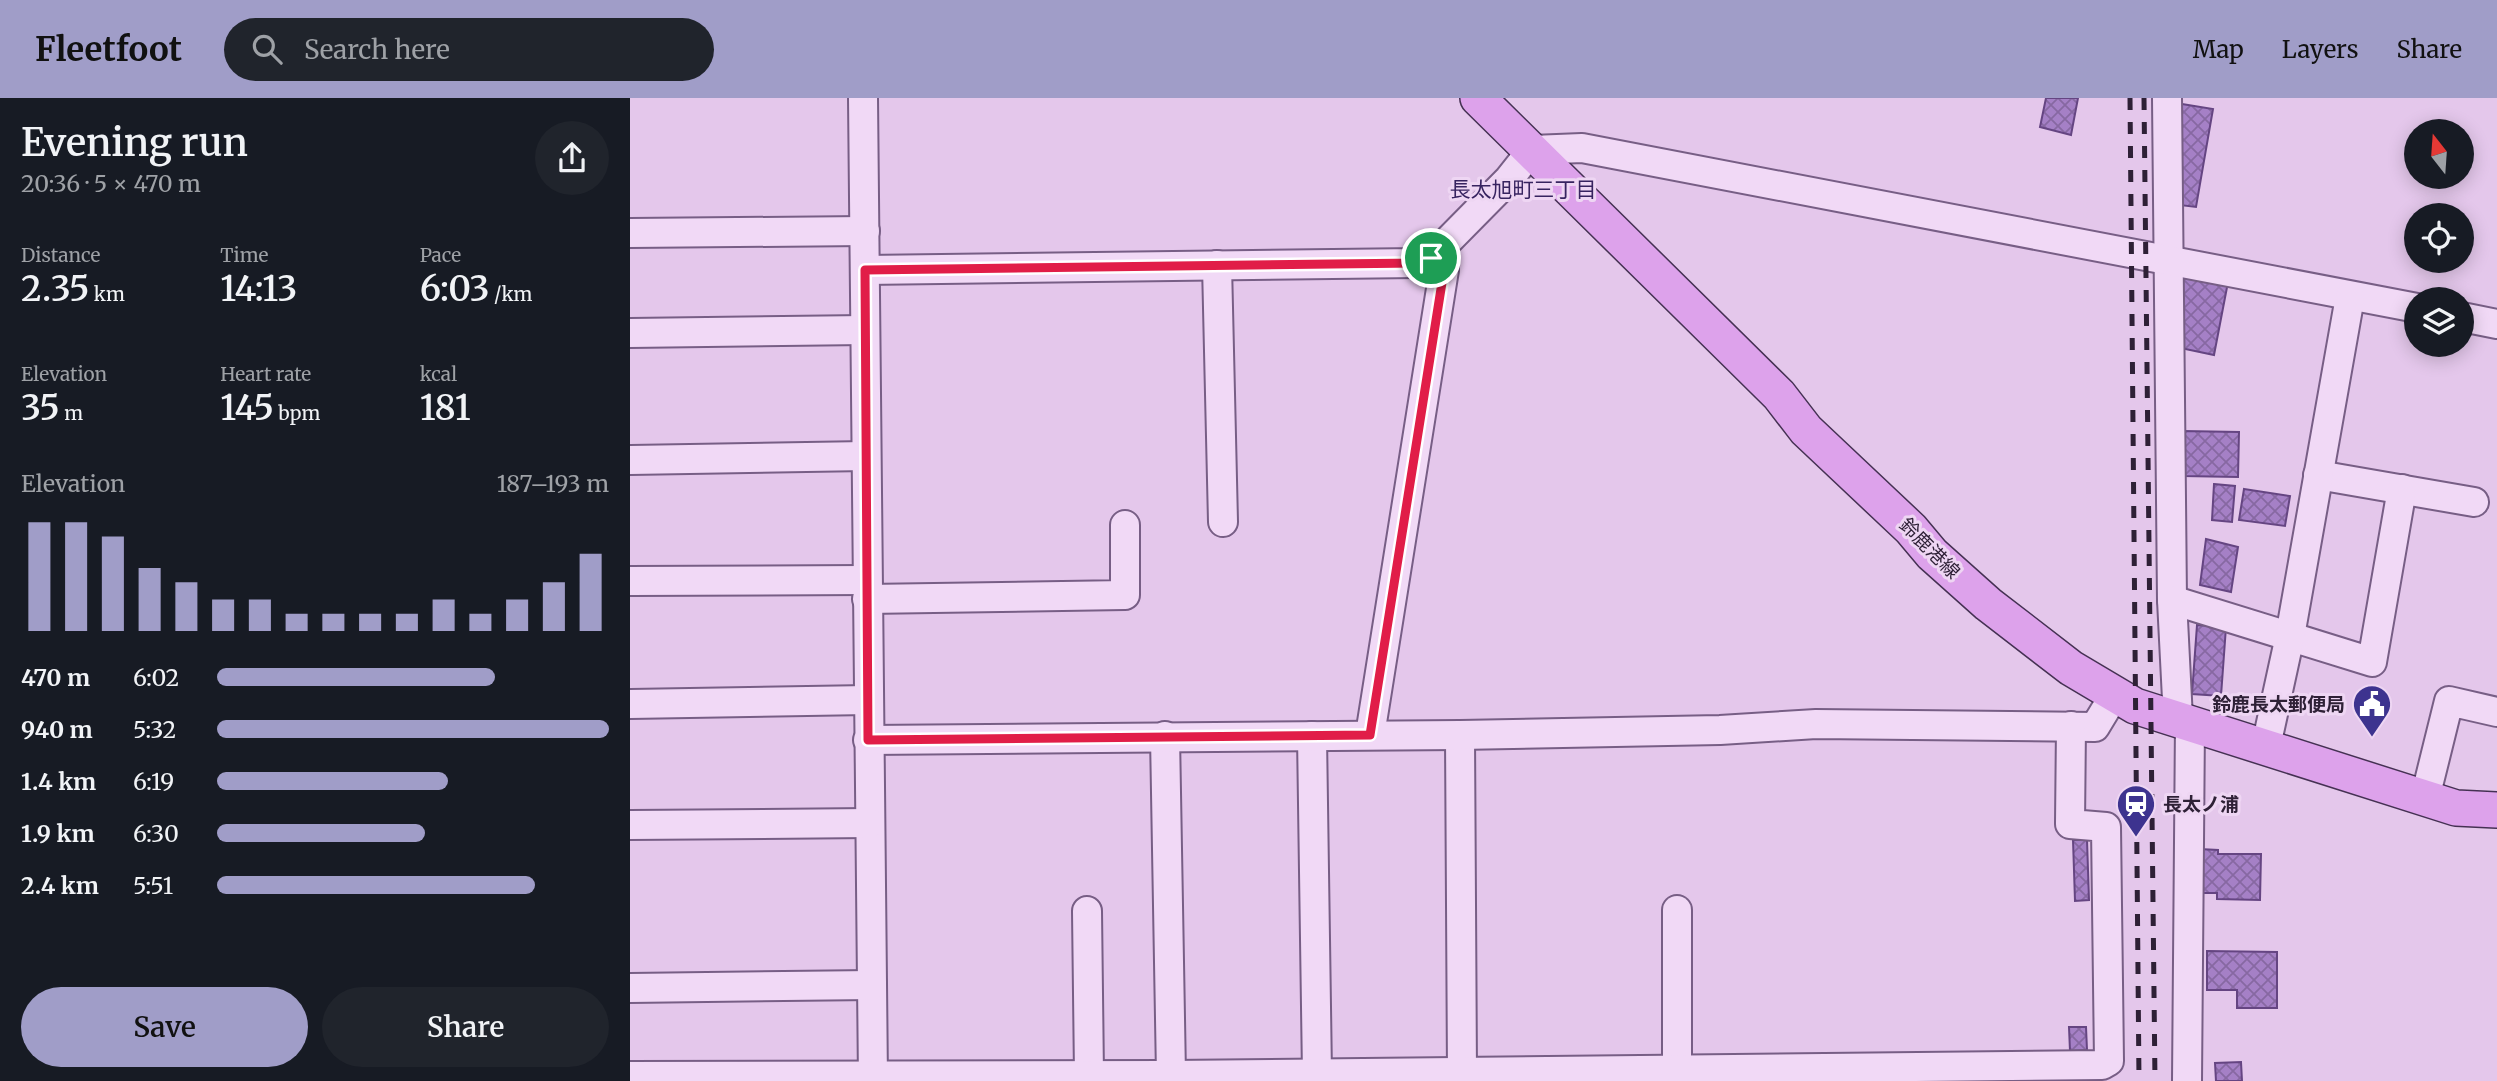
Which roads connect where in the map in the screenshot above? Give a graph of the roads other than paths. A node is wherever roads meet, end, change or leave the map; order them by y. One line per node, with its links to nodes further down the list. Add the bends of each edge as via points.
1 (863, 98): 5 (street)
2 (2167, 98): 8 (street)
3 (1493, 105): 4 (main road, 鈴鹿港線)
4 (1532, 150): 7 (street, via 1510,179); 8 (street, via 1582,148); 28 (main road, 鈴鹿港線, via 1932,554 2039,645)
5 (864, 231): 6 (street); 10 (street)
6 (630, 233)
7 (1431, 258): 9 (street, via 1417,263); 34 (street, via 1444,270)
8 (2170, 262): 11 (street); 26 (street)
9 (1217, 265): 10 (street); 22 (street)
10 (865, 270): 15 (street)
11 (2350, 297): 12 (street); 19 (street)
12 (2404, 306)
13 (2474, 319): 14 (street)
14 (2497, 324)
15 (865, 330): 16 (street); 17 (street)
16 (630, 333)
17 (866, 456): 18 (street); 25 (street)
18 (630, 460)
19 (2318, 475): 20 (street); 27 (street)
20 (2402, 489): 21 (street); 27 (street, via 2372,662)
21 (2474, 502)
22 (1223, 522)
23 (1125, 525): 25 (street, via 1125,595)
24 (630, 581): 25 (street)
25 (866, 589): 29 (street)
26 (2172, 600): 27 (street); 32 (street)
27 (2290, 636): 39 (street)
28 (2115, 694): 32 (main road, 鈴鹿港線, via 2135,706); 33 (street, via 2095,727)
29 (868, 700): 30 (street); 38 (street)
30 (630, 704)
31 (2497, 712): 40 (street, via 2449,701)
32 (2184, 721): 39 (main road, 鈴鹿港線); 59 (street)
33 (2071, 726): 35 (street, via 1816,724); 48 (street, via 2070,824 2106,827 2109,1061 2102,1065)
34 (1370, 735): 35 (street); 37 (street)
35 (1460, 735): 49 (street)
36 (1165, 736): 37 (street); 38 (street); 52 (street)
37 (1312, 736): 50 (street)
38 (868, 740): 42 (street)
39 (2266, 746): 40 (main road, 鈴鹿港線)
40 (2425, 798): 41 (main road, 鈴鹿港線, via 2456,808)
41 (2497, 810)
42 (870, 822): 43 (street); 46 (street)
43 (630, 825)
44 (1087, 911): 51 (street)
45 (1676, 911): 48 (street)
46 (872, 985): 47 (street); 58 (street)
47 (630, 988)
48 (1677, 1070): 54 (street)
49 (1462, 1073): 54 (street); 56 (street)
50 (1317, 1074): 55 (street); 56 (street)
51 (1089, 1075): 52 (street); 58 (street)
52 (1171, 1075): 55 (street)
53 (630, 1076): 57 (street)
54 (1557, 1076)
55 (1289, 1077)
56 (1396, 1077)
57 (760, 1078): 58 (street)
58 (873, 1078)
59 (2187, 1081)

